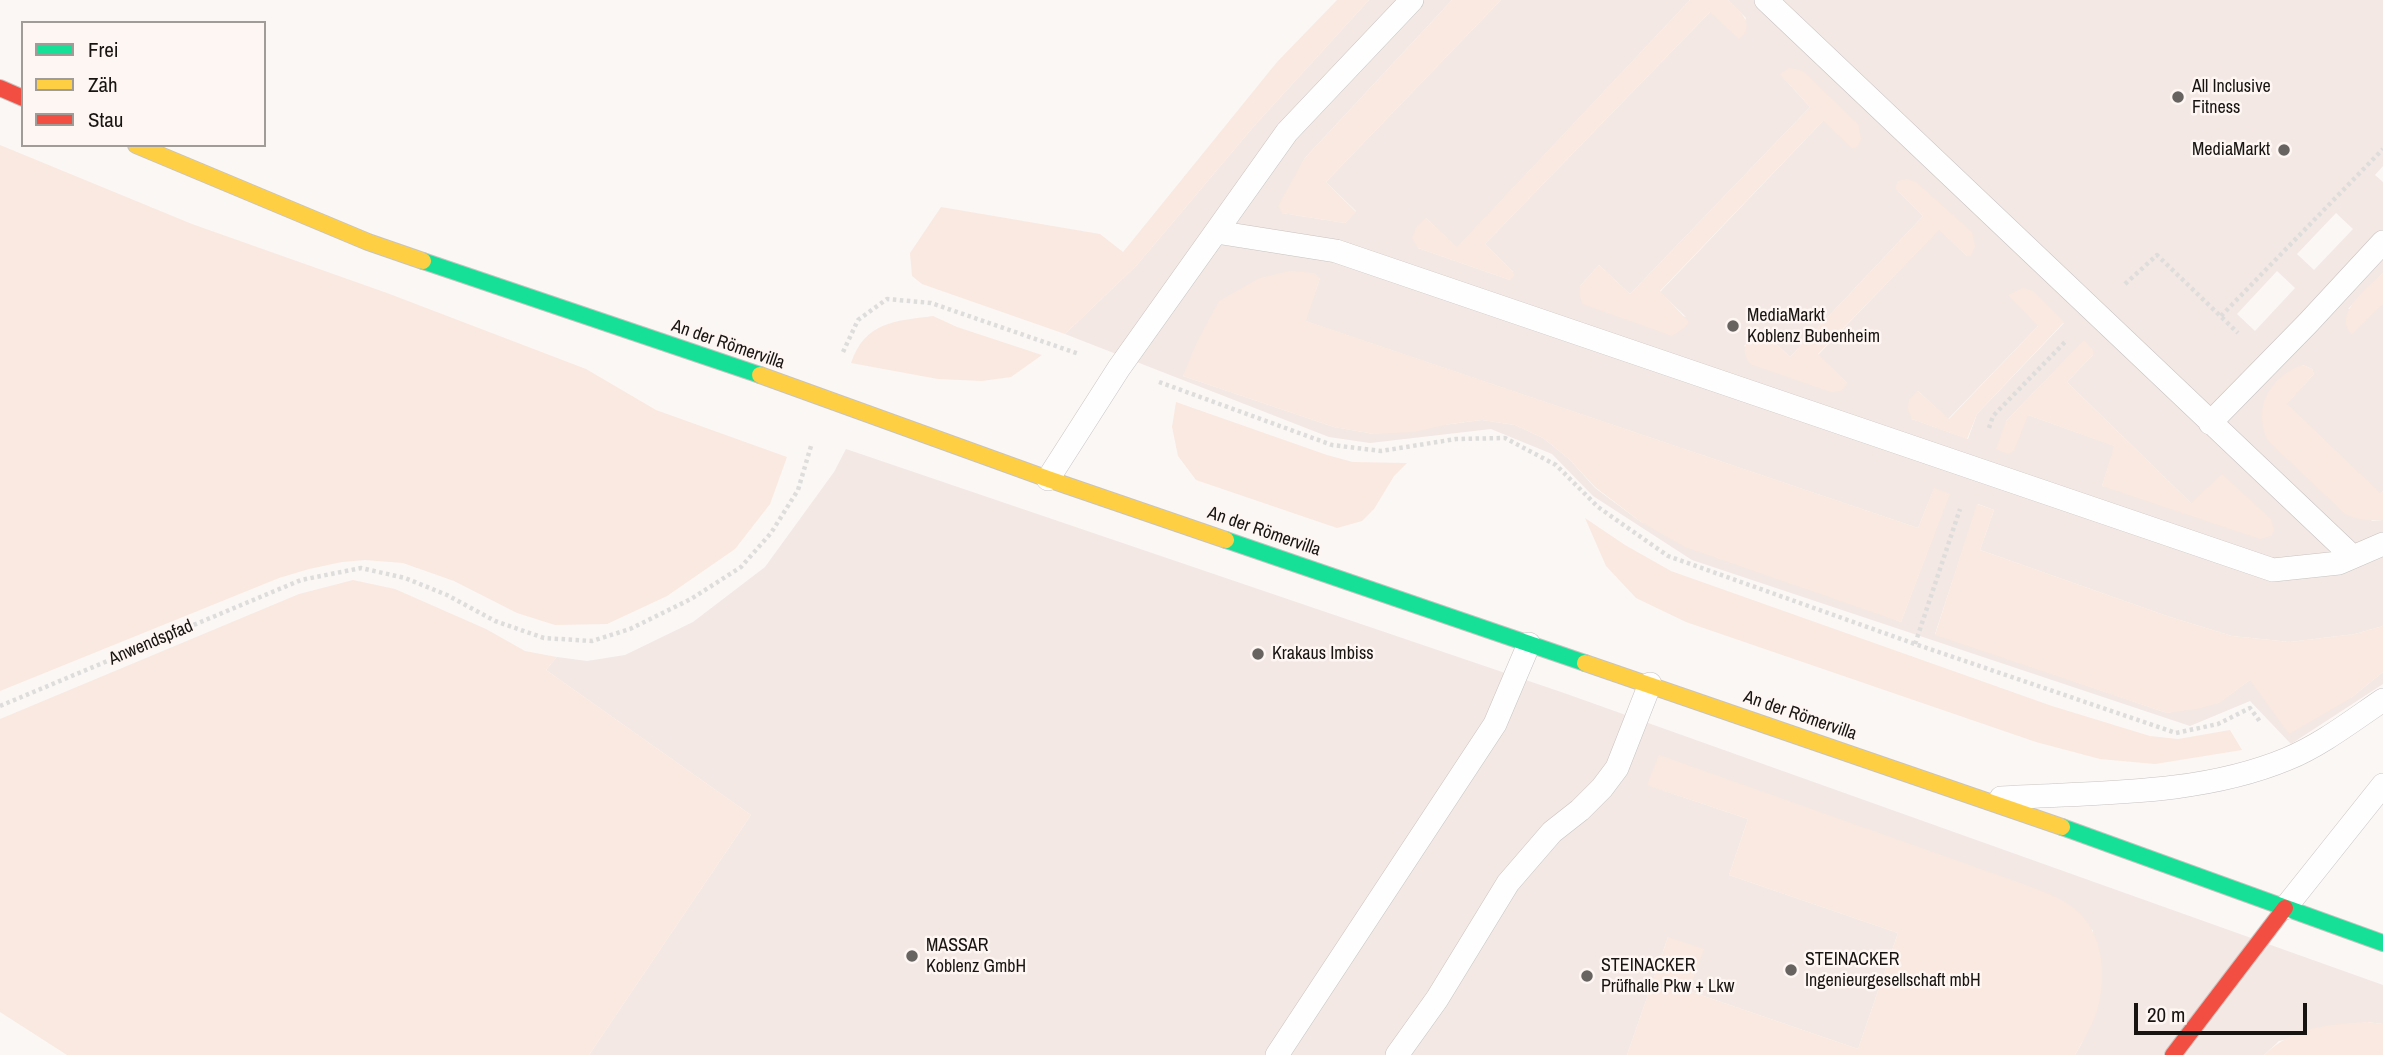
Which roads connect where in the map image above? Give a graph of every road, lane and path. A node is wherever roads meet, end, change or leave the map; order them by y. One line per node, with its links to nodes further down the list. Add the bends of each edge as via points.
1 (1412, 0): 7 (lane, via 1287,132)
2 (1766, 0): 9 (lane)
3 (0, 88): 4 (street)
4 (21, 97)
5 (141, 147): 13 (street, An der Römervilla, via 368,242)
6 (2383, 149): 10 (path)
7 (1216, 232): 12 (lane); 15 (lane, via 1336,251)
8 (2383, 242): 11 (lane)
9 (2094, 312): 10 (path, via 2157,255); 14 (lane); 15 (path, via 1993,416)
10 (2221, 316): 11 (path)
11 (2269, 363): 14 (lane)
12 (1119, 368): 13 (path, Anwendspfad, via 931,303 887,299 858,320); 16 (lane); 20 (path, Anwendspfad, via 1332,445 1381,451 1456,439 1505,438 1556,465 1598,506 1668,556)
13 (821, 397): 16 (street, An der Römervilla); 23 (path, Anwendspfad, via 798,491 771,533 741,567 691,600 630,629 592,641 544,638 495,621 405,578 361,568 301,579)
14 (2210, 423): 18 (lane)
15 (1974, 468): 18 (lane, via 2273,570 2339,563); 20 (path)
16 (1048, 479): 19 (street, An der Römervilla)
17 (2383, 544): 18 (lane)
18 (2352, 556)
19 (1529, 644): 21 (street, An der Römervilla); 29 (lane, via 1495,723)
20 (1915, 644): 24 (path, Anwendspfad, via 2176,733 2218,724 2250,708)
21 (1650, 684): 26 (street, An der Römervilla); 30 (lane, via 1617,768 1508,883)
22 (2383, 700): 24 (lane)
23 (0, 706)
24 (2288, 759): 26 (lane, via 2231,778 2190,785)
25 (2383, 785): 27 (lane)
26 (1983, 799): 27 (street, An der Römervilla)
27 (2285, 908): 28 (street, An der Römervilla); 31 (street)
28 (2383, 943)
29 (1278, 1055)
30 (1397, 1055)
31 (2173, 1055)

